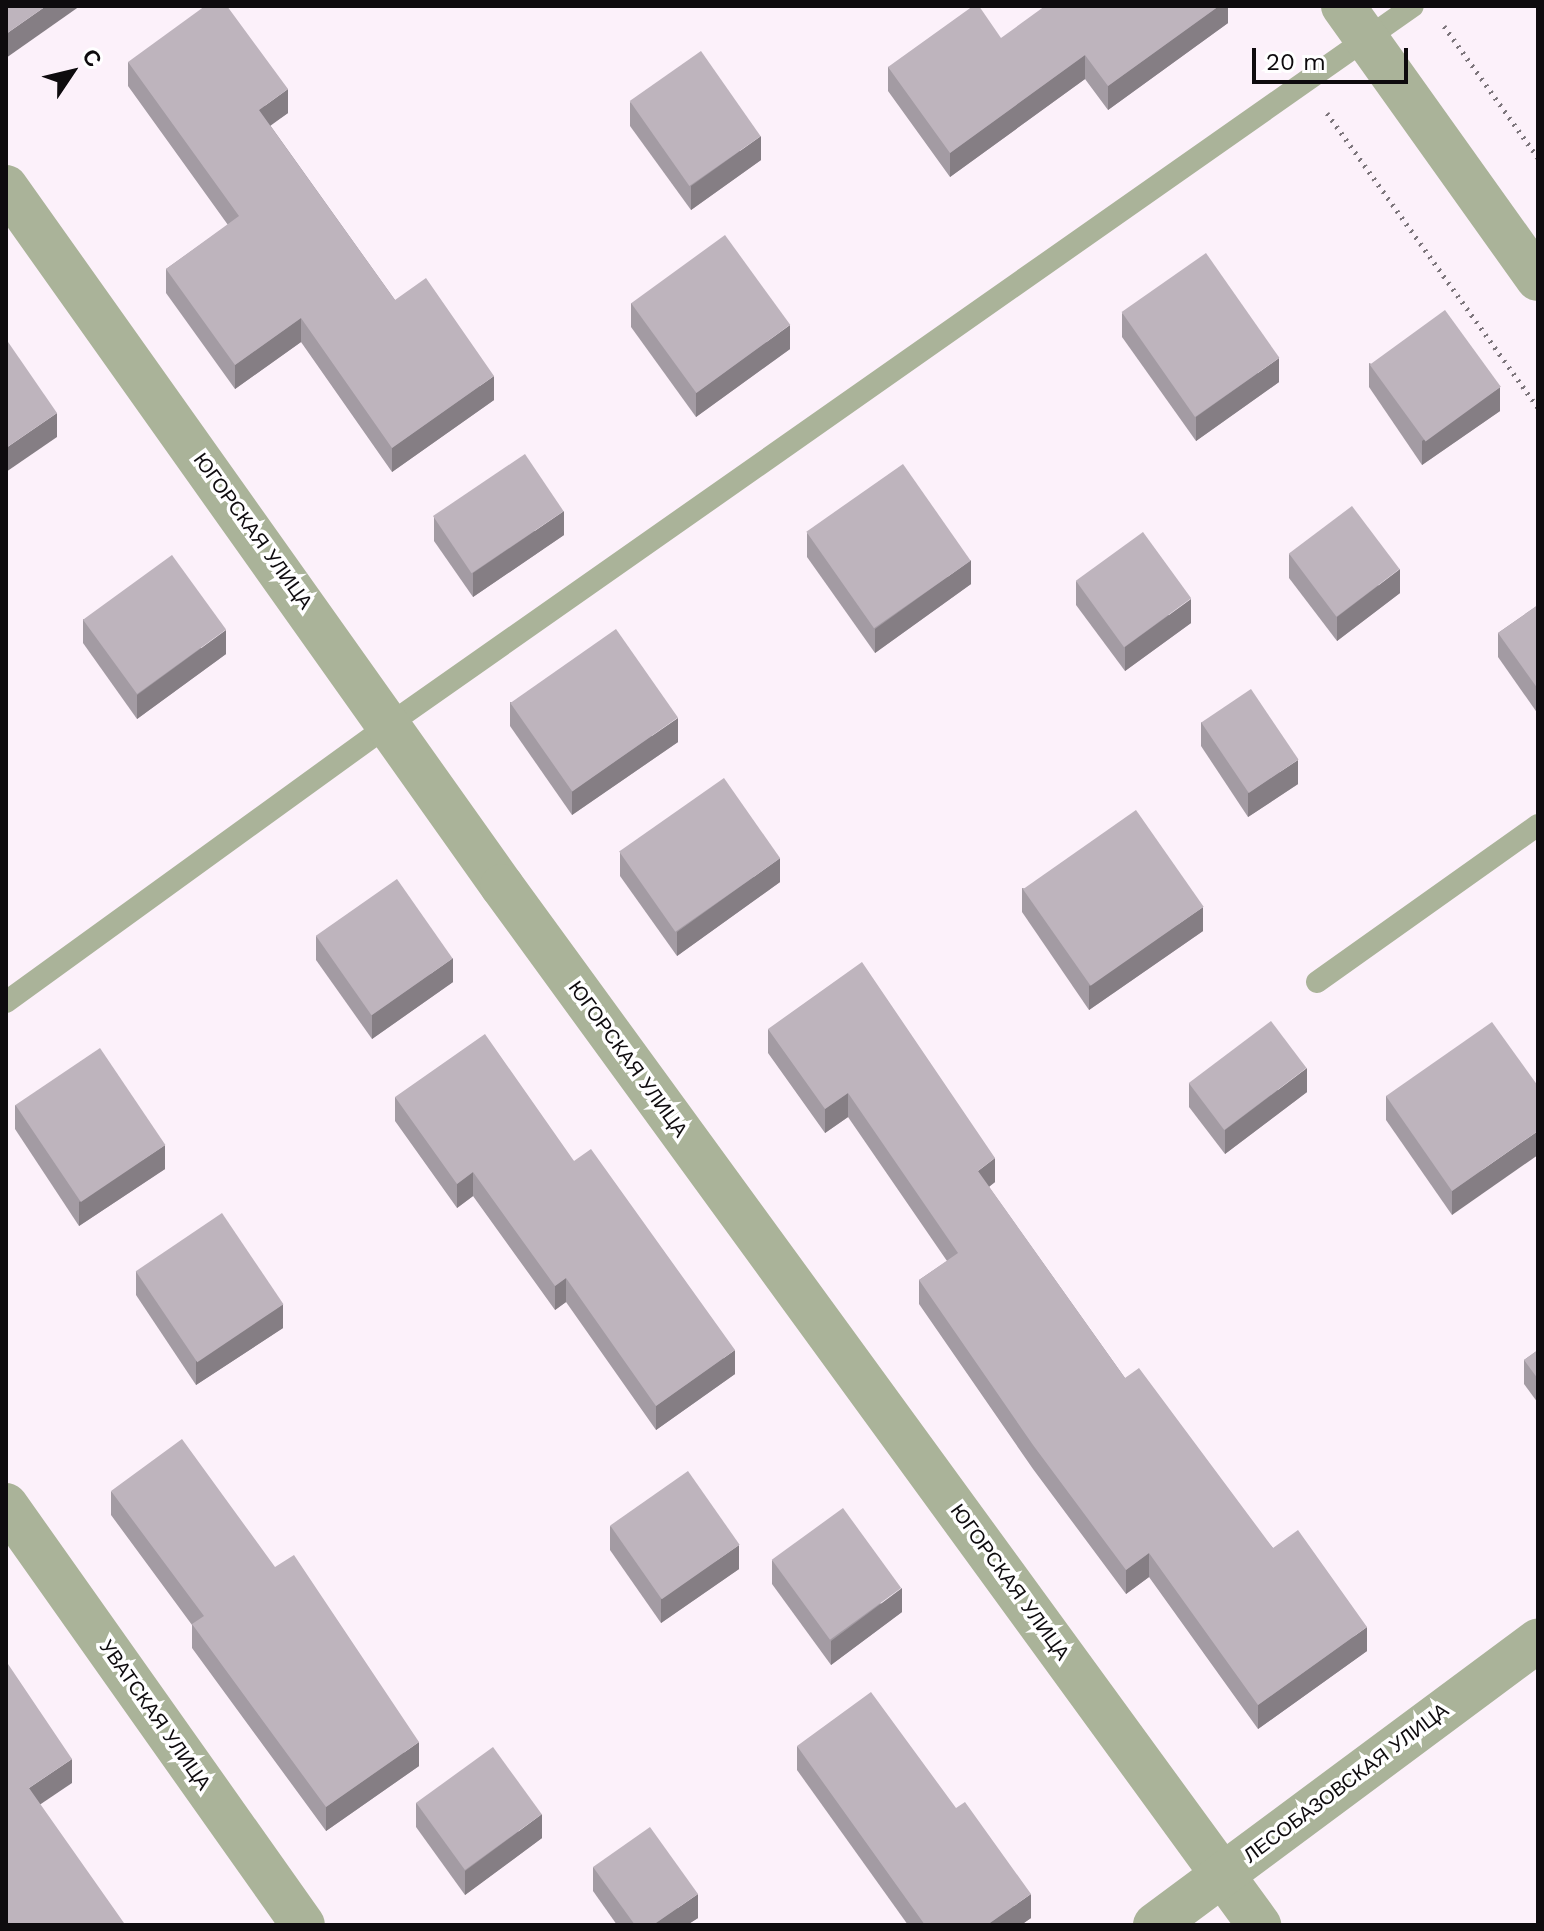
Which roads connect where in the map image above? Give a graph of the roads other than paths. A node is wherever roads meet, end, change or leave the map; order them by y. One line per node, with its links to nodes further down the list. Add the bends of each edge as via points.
1 (1413, 6): 2 (lane)
2 (1356, 23): 4 (street); 5 (lane, via 1321,73)
3 (6, 187): 5 (street, ЮГОРСКАЯ УЛИЦА)
4 (1538, 279)
5 (391, 723): 8 (lane); 11 (street, ЮГОРСКАЯ УЛИЦА, via 502,886)
6 (1538, 825): 7 (lane)
7 (1317, 982)
8 (6, 1002)
9 (6, 1505): 12 (street, УВАТСКАЯ УЛИЦА)
10 (1538, 1641): 11 (street, ЛЕСОБАЗОВСКАЯ УЛИЦА)
11 (1224, 1875): 13 (street, ЛЕСОБАЗОВСКАЯ УЛИЦА); 14 (street, ЮГОРСКАЯ УЛИЦА)
12 (303, 1925)
13 (1155, 1925)
14 (1259, 1925)

